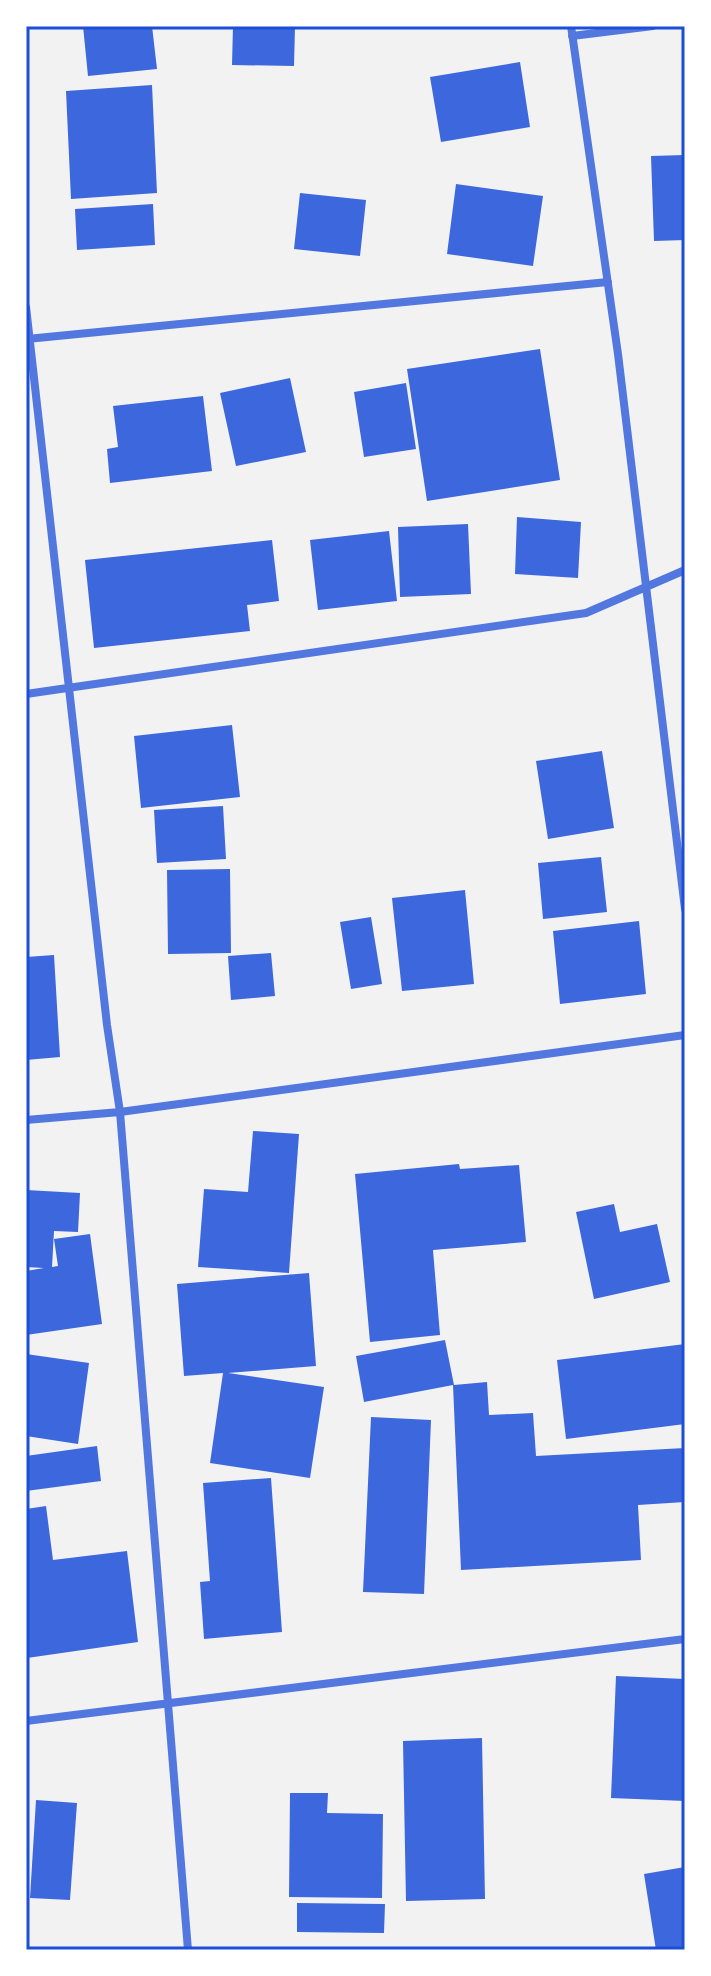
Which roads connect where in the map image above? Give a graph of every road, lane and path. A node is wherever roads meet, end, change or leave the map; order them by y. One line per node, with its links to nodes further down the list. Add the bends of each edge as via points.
1 (571, 26): 3 (street)
2 (653, 26): 3 (street)
3 (572, 36): 4 (street)
4 (608, 282): 6 (street); 8 (street)
5 (26, 307): 6 (street)
6 (28, 338): 9 (street)
7 (685, 570): 8 (street)
8 (645, 587): 9 (street, via 586,613); 11 (street)
9 (69, 686): 10 (street); 13 (street)
10 (26, 694)
11 (685, 909)
12 (685, 1035): 13 (street)
13 (120, 1112): 14 (street); 16 (street)
14 (26, 1120)
15 (685, 1639): 16 (street)
16 (169, 1703): 17 (street); 18 (street)
17 (26, 1721)
18 (188, 1950)

